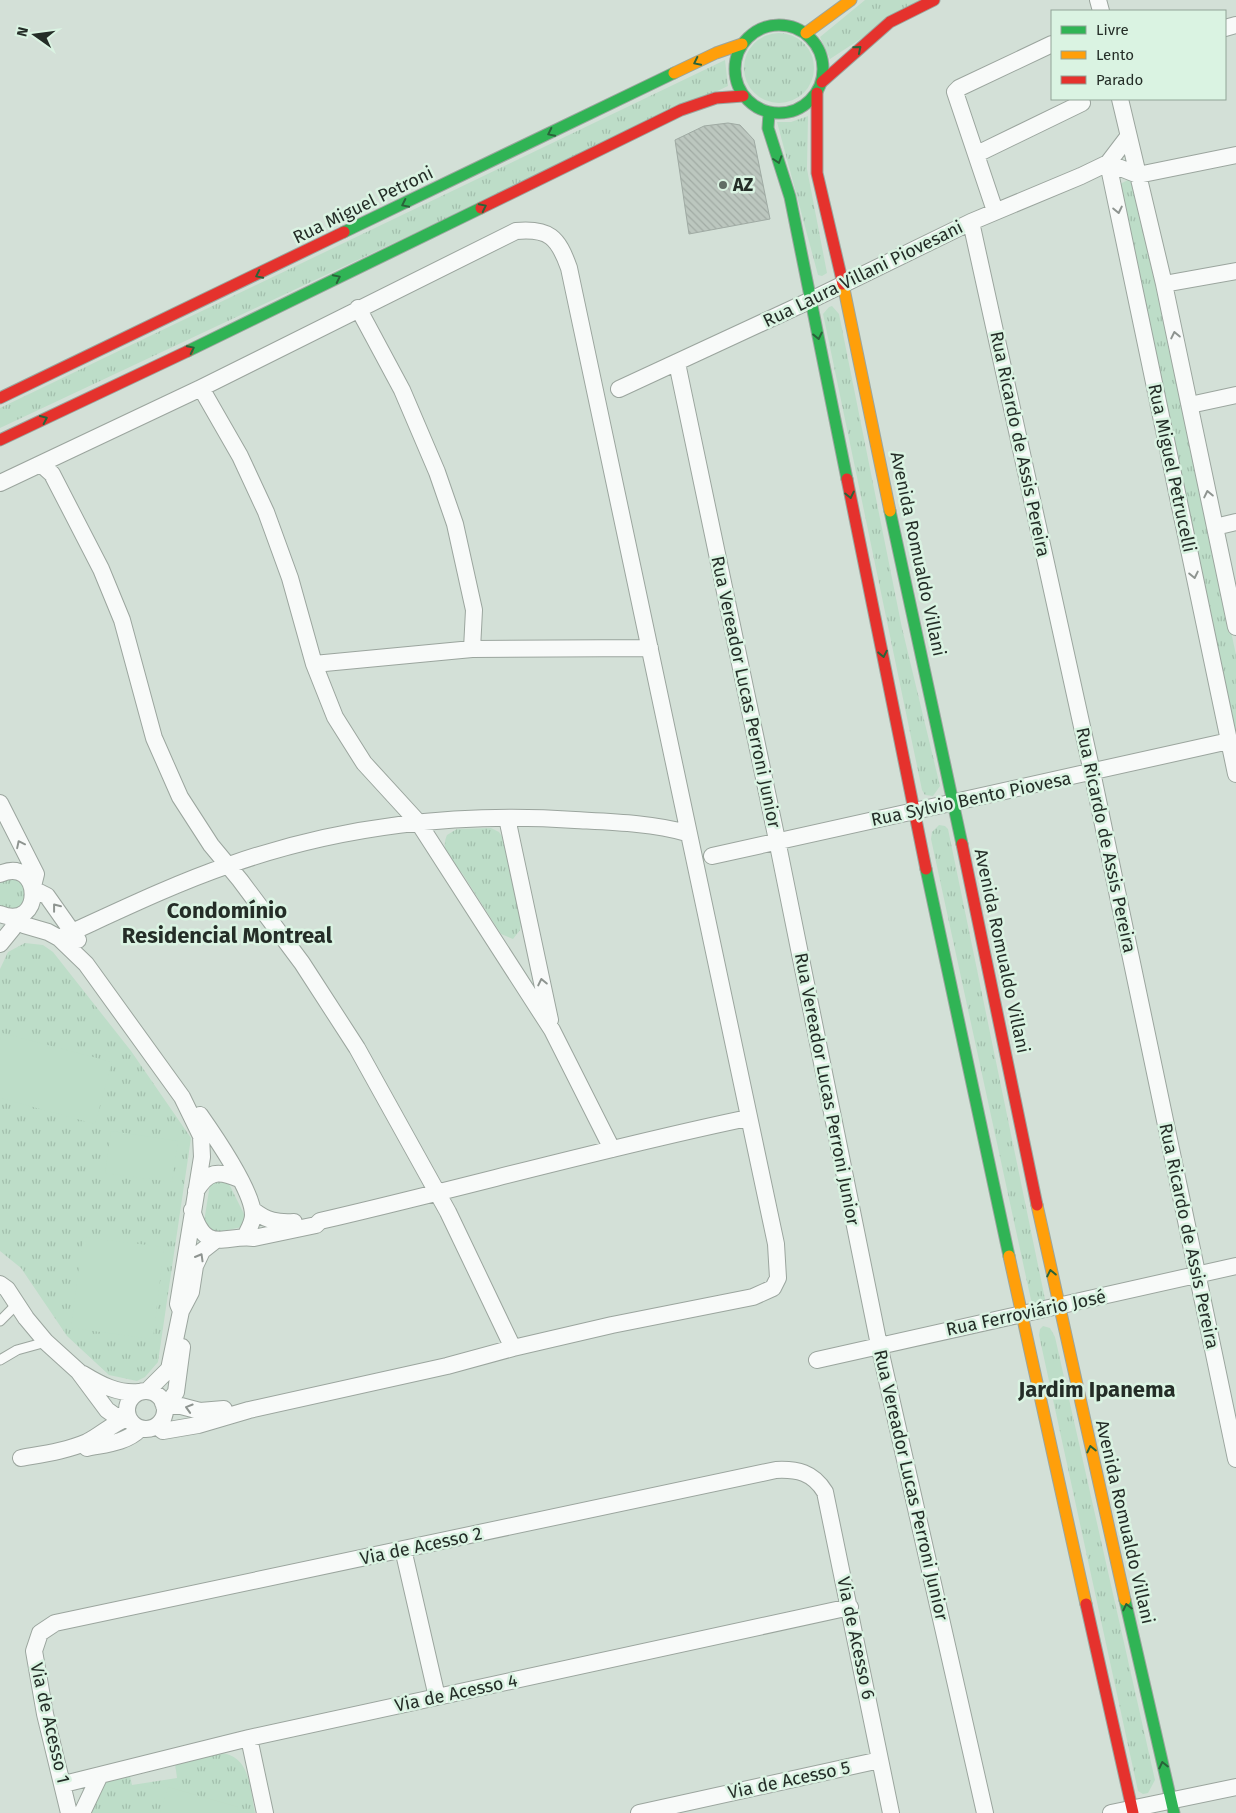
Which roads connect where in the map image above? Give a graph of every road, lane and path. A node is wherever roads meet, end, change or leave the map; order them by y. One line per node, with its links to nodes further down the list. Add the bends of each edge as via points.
1 (851, 0): 3 (street)
2 (934, 0): 6 (street, one-way to 2, via 890,22)
3 (806, 32): 4 (street, via 792,26 773,25 757,31); 6 (street, via 822,56)
4 (742, 44): 7 (street, via 736,61 736,81); 27 (street, Rua Miguel Petroni, one-way to 27, via 716,53)
5 (1051, 44): 12 (street, via 955,92)
6 (820, 87): 10 (street, via 805,106 787,114); 19 (street, Avenida Romualdo Villani, via 817,173)
7 (743, 96): 10 (street, via 752,105); 29 (street, one-way to 7, via 680,110 716,98)
8 (1120, 100): 11 (street, Rua Miguel Petrucelli)
9 (1082, 103): 12 (street)
10 (769, 113): 21 (street, one-way to 21, via 768,128 790,197)
11 (1127, 138): 14 (street); 15 (street, Rua Miguel Petrucelli)
12 (977, 154): 16 (street)
13 (1236, 155): 15 (street)
14 (1108, 163): 15 (street); 16 (street, Rua Laura Villani Piovesani); 38 (street, Rua Miguel Petrucelli, one-way to 38)
15 (1138, 175): 20 (street, Rua Miguel Petrucelli)
16 (995, 211): 17 (street, Rua Laura Villani Piovesani)
17 (971, 222): 19 (street, Rua Laura Villani Piovesani); 39 (street, Rua Ricardo de Assis Pereira)
18 (1236, 271): 20 (street)
19 (843, 284): 21 (street, Rua Laura Villani Piovesani); 42 (street, Avenida Romualdo Villani)
20 (1164, 284): 28 (street, Rua Miguel Petrucelli, one-way to 20)
21 (811, 300): 23 (street, Rua Laura Villani Piovesani); 43 (street, one-way to 43)
22 (358, 308): 24 (street); 35 (street, via 516,231 546,232 556,241 569,268); 36 (street, via 402,390 455,524 474,610)
23 (677, 363): 25 (street, Rua Laura Villani Piovesani); 47 (street, Rua Vereador Lucas Perroni Junior)
24 (201, 388): 30 (street); 37 (street, via 240,456 266,512 290,578)
25 (619, 388)
26 (1236, 395): 28 (street)
27 (0, 398)
28 (1190, 405): 33 (street, Rua Miguel Petrucelli, one-way to 28)
29 (0, 440)
30 (40, 464): 31 (street); 49 (street, via 52,474 101,569 122,620 147,714 167,770 210,845)
31 (0, 483)
32 (1236, 522): 33 (street)
33 (1215, 527): 34 (street, Rua Miguel Petrucelli)
34 (1236, 627)
35 (650, 648): 36 (street); 46 (street)
36 (472, 649): 37 (street)
37 (314, 664): 45 (street, via 348,739 382,784)
38 (1229, 741): 39 (street, Rua Sylvio Bento Piovesa); 40 (street, Rua Miguel Petrucelli)
39 (1092, 772): 42 (street, Rua Sylvio Bento Piovesa); 70 (street, Rua Ricardo de Assis Pereira)
40 (1236, 772)
41 (0, 803): 51 (street, one-way to 41, via 36,874)
42 (954, 803): 43 (street, Rua Sylvio Bento Piovesa); 73 (street, Avenida Romualdo Villani, one-way to 42)
43 (914, 812): 47 (street, Rua Sylvio Bento Piovesa); 75 (street)
44 (507, 818): 45 (street); 46 (street, via 636,824); 57 (street, one-way to 44)
45 (418, 822): 49 (street, via 354,831); 57 (street)
46 (687, 834): 59 (street)
47 (777, 840): 48 (street, Rua Sylvio Bento Piovesa); 79 (street, Rua Vereador Lucas Perroni Junior)
48 (712, 856)
49 (228, 865): 53 (street); 63 (street, via 302,962 357,1048)
50 (0, 874): 51 (street, via 18,872)
51 (33, 887): 52 (street, via 32,903 22,914); 53 (street, one-way to 51, via 47,896)
52 (10, 916): 54 (street); 55 (street, via 13,928)
53 (74, 931): 54 (street); 56 (street)
54 (58, 938): 56 (street)
55 (0, 944)
56 (86, 964): 58 (street)
57 (552, 1030): 60 (street)
58 (182, 1096): 61 (street, via 205,1122); 62 (street, via 202,1144)
59 (748, 1118): 60 (street); 80 (street, via 776,1244 778,1278 773,1288 753,1297)
60 (612, 1149): 63 (street)
61 (239, 1179): 62 (street, via 213,1172); 65 (street)
62 (196, 1191): 64 (street)
63 (438, 1194): 66 (street); 80 (street)
64 (192, 1210): 68 (street, via 202,1230); 74 (street, via 178,1304)
65 (253, 1210): 66 (street, via 274,1222); 67 (street)
66 (320, 1221): 67 (street, via 254,1238)
67 (245, 1237): 68 (street)
68 (216, 1240): 74 (street, one-way to 68, via 189,1298 199,1257)
69 (1236, 1266): 70 (street, Rua Ferroviário José)
70 (1197, 1274): 73 (street, Rua Ferroviário José); 94 (street, Rua Ricardo de Assis Pereira)
71 (2, 1288): 72 (street)
72 (18, 1303): 76 (lane); 78 (street)
73 (1058, 1307): 75 (street, Rua Ferroviário José); 105 (street, Avenida Romualdo Villani, one-way to 73)
74 (181, 1311): 77 (street)
75 (1021, 1314): 79 (street, Rua Ferroviário José); 106 (street)
76 (0, 1321)
77 (177, 1334): 84 (street, via 168,1369); 86 (street, via 182,1349 179,1380 174,1396)
78 (46, 1342): 81 (lane, via 17,1350); 83 (street)
79 (879, 1345): 82 (street, Rua Ferroviário José); 112 (street, Rua Vereador Lucas Perroni Junior)
80 (512, 1348): 87 (street, via 447,1366)
81 (0, 1360)
82 (817, 1360)
83 (78, 1372): 84 (street, via 120,1391); 85 (street)
84 (143, 1391): 86 (street, via 157,1394); 88 (street, via 134,1395 127,1405)
85 (102, 1404): 88 (street, via 114,1415); 91 (street, via 100,1419)
86 (164, 1404): 87 (street, one-way to 86, via 200,1412); 89 (street, via 164,1417)
87 (249, 1410): 89 (street, via 198,1425 163,1431)
88 (128, 1418): 90 (street); 91 (street)
89 (157, 1426): 90 (street)
90 (140, 1429): 92 (street, via 114,1443)
91 (86, 1442): 92 (street)
92 (69, 1449): 93 (street)
93 (21, 1458)
94 (1236, 1459)
95 (804, 1472): 96 (street, Via de Acesso 2, via 776,1470); 97 (street, Via de Acesso 6, via 814,1478 825,1492)
96 (403, 1549): 98 (street, Via de Acesso 2, via 55,1622); 99 (street)
97 (850, 1607): 99 (street, Via de Acesso 4); 101 (street, Via de Acesso 6)
98 (40, 1633): 103 (street, Via de Acesso 1, via 34,1651 35,1662)
99 (437, 1697): 100 (street, Via de Acesso 4)
100 (248, 1738): 102 (street, Via de Acesso 4); 109 (street)
101 (880, 1760): 110 (street, Via de Acesso 5); 111 (street, Via de Acesso 6)
102 (100, 1775): 103 (street, Via de Acesso 4); 108 (street, Via de Acesso 1)
103 (64, 1784): 107 (street, Via de Acesso 1)
104 (1236, 1787): 105 (street)
105 (1173, 1807): 106 (street)
106 (1132, 1811): 113 (street)
107 (69, 1813)
108 (82, 1813)
109 (265, 1813)
110 (638, 1813)
111 (891, 1813)
112 (985, 1813)
113 (1111, 1813)

